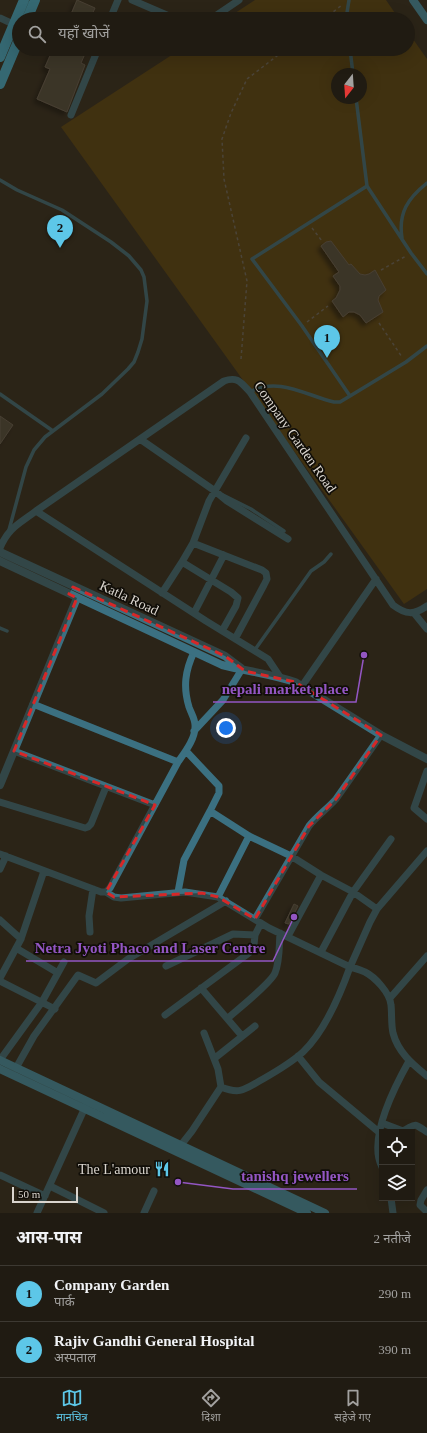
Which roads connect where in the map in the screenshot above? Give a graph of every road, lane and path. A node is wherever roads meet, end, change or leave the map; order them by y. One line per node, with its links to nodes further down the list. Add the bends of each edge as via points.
1 (24, 0): 9 (main road)
2 (35, 0): 10 (main road)
3 (118, 0): 11 (street)
4 (132, 0): 12 (street)
5 (239, 0): 13 (street)
6 (349, 0): 15 (lane)
7 (413, 0): 17 (main road)
8 (342, 5): 14 (path)
9 (18, 12)
10 (30, 12)
11 (113, 12)
12 (160, 12)
13 (221, 12)
14 (333, 12)
15 (347, 12)
16 (0, 18): 18 (street)
17 (427, 20)
18 (12, 24)
19 (12, 27): 20 (main road)
20 (1, 55): 21 (main road)
21 (12, 56): 26 (main road)
22 (95, 56): 28 (street)
23 (277, 56): 44 (path, via 247,79 222,139 224,179 247,281)
24 (351, 56): 25 (lane)
25 (352, 68)
26 (0, 84)
27 (357, 104): 31 (lane)
28 (71, 115)
29 (0, 180): 49 (lane, via 62,210 111,242 135,263 146,284 147,311 142,339 134,362 102,394)
30 (427, 183): 33 (lane, via 408,201 400,226)
31 (367, 186): 32 (lane); 33 (lane)
32 (309, 223): 34 (path); 42 (lane, via 252,260)
33 (402, 239): 35 (lane)
34 (322, 241)
35 (411, 252): 36 (lane); 37 (path)
36 (422, 267): 38 (lane); 39 (lane)
37 (381, 270)
38 (427, 270)
39 (427, 274)
40 (328, 306): 42 (path)
41 (379, 323): 45 (path)
42 (302, 326): 48 (lane)
43 (427, 346): 45 (lane)
44 (241, 359)
45 (406, 362): 48 (lane)
46 (250, 392): 48 (lane, via 276,386 293,388 334,402 340,402); 51 (street, Company Garden Road, via 238,380 232,378 224,381); 64 (street, Company Garden Road)
47 (0, 394): 49 (lane)
48 (350, 396)
49 (53, 431): 54 (lane, via 40,442 30,456)
50 (246, 438): 52 (street)
51 (140, 439): 52 (street); 53 (street, Company Garden Road)
52 (215, 491): 55 (lane, via 251,509); 56 (street); 57 (street)
53 (36, 511): 54 (street, Company Garden Road); 67 (street)
54 (9, 531): 58 (street, Company Garden Road)
55 (284, 531)
56 (288, 539)
57 (193, 543): 61 (street); 63 (street)
58 (0, 548)
59 (0, 552): 66 (street, Katla Road)
60 (331, 554): 79 (lane, via 311,571)
61 (224, 555): 65 (street); 77 (street, via 262,570 266,573 267,579)
62 (0, 561): 68 (street, Katla Road)
63 (182, 562): 65 (street); 67 (street)
64 (376, 579): 71 (street, Company Garden Road, via 393,605 406,613); 83 (street)
65 (211, 580): 70 (street); 75 (street, via 238,598)
66 (74, 587): 68 (street); 76 (street, Katla Road)
67 (162, 593): 70 (street)
68 (73, 596): 78 (street, Katla Road); 84 (street)
69 (427, 606): 71 (street)
70 (194, 613): 75 (street)
71 (414, 613): 73 (street)
72 (0, 628): 74 (lane)
73 (427, 630)
74 (7, 631)
75 (222, 631): 77 (street)
76 (185, 638): 78 (street); 81 (street, Katla Road, via 224,656)
77 (235, 639): 79 (street)
78 (180, 646): 80 (street, Katla Road)
79 (254, 651): 82 (street, via 268,659)
80 (194, 652): 81 (street, Katla Road, via 222,665); 85 (street, via 187,671 185,687 195,724)
81 (242, 670): 82 (street, Katla Road); 85 (street, via 223,700)
82 (280, 677): 83 (street, Katla Road)
83 (302, 686): 86 (street, Katla Road)
84 (34, 704): 87 (street); 90 (street)
85 (194, 731): 88 (street)
86 (380, 735): 89 (street, Katla Road); 102 (street, via 336,799 313,820)
87 (14, 751): 92 (street); 93 (street)
88 (186, 751): 90 (street); 96 (street, via 219,786 219,793)
89 (427, 759)
90 (178, 762): 95 (street)
91 (427, 771): 97 (street, via 414,808)
92 (0, 785)
93 (106, 786): 94 (street, via 91,824 85,828); 95 (street)
94 (0, 802)
95 (155, 805): 107 (street)
96 (210, 811): 98 (street); 108 (street, via 184,860)
97 (427, 819)
98 (249, 836): 102 (street); 110 (street)
99 (391, 839): 109 (street)
100 (427, 851): 112 (street)
101 (3, 855): 103 (street); 104 (street)
102 (292, 856): 105 (street); 114 (street)
103 (0, 870)
104 (44, 871): 106 (street); 118 (street)
105 (321, 875): 109 (street); 117 (street)
106 (93, 889): 107 (street); 115 (street, via 89,916)
107 (106, 892): 108 (street, via 122,898)
108 (178, 892): 110 (street)
109 (353, 892): 112 (street); 120 (street)
110 (218, 897): 111 (street)
111 (226, 901): 114 (street); 130 (street, via 128,959 96,983 78,975)
112 (377, 909): 124 (street)
113 (0, 920): 118 (street)
114 (258, 921): 116 (street); 117 (street)
115 (90, 932)
116 (255, 935): 123 (street, via 233,934); 127 (street, via 254,945 249,953)
117 (284, 935): 120 (street); 132 (street, via 274,975)
118 (21, 939): 119 (street)
119 (16, 948): 125 (street); 126 (street)
120 (321, 952): 124 (street)
121 (427, 956): 128 (street)
122 (64, 962): 125 (street)
123 (166, 966)
124 (350, 967): 128 (street, via 365,972); 136 (street, via 324,1024)
125 (58, 973): 129 (street)
126 (0, 979): 129 (street)
127 (201, 988): 131 (street); 132 (street)
128 (390, 998): 139 (street, via 393,1033)
129 (42, 1002): 130 (street); 138 (street)
130 (55, 1009): 140 (street, via 34,1036)
131 (165, 1015)
132 (228, 1018): 135 (street)
133 (255, 1026): 135 (street)
134 (204, 1033): 137 (street)
135 (242, 1036): 137 (street)
136 (298, 1056): 143 (street, via 273,1074 242,1091 231,1091); 147 (street, via 319,1082)
137 (215, 1058): 143 (street)
138 (0, 1060): 140 (main road)
139 (408, 1061): 142 (street); 145 (street, via 386,1108)
140 (16, 1068): 144 (main road)
141 (0, 1069): 144 (main road)
142 (427, 1076)
143 (221, 1087): 150 (street)
144 (86, 1105): 150 (main road); 153 (street); 158 (main road)
145 (382, 1123): 146 (street); 148 (street, via 403,1131 414,1125)
146 (381, 1129)
147 (379, 1132)
148 (427, 1132)
149 (379, 1137): 151 (street)
150 (181, 1145): 164 (main road)
151 (379, 1159)
152 (0, 1174): 156 (street)
153 (50, 1186): 156 (street); 161 (street)
154 (427, 1190): 159 (street, via 420,1205)
155 (154, 1191): 162 (street)
156 (45, 1196): 160 (street)
157 (391, 1201): 165 (street)
158 (292, 1210): 163 (main road)
159 (427, 1212)
160 (37, 1213)
161 (104, 1213)
162 (144, 1213)
163 (307, 1213)
164 (325, 1213)
165 (392, 1213)

